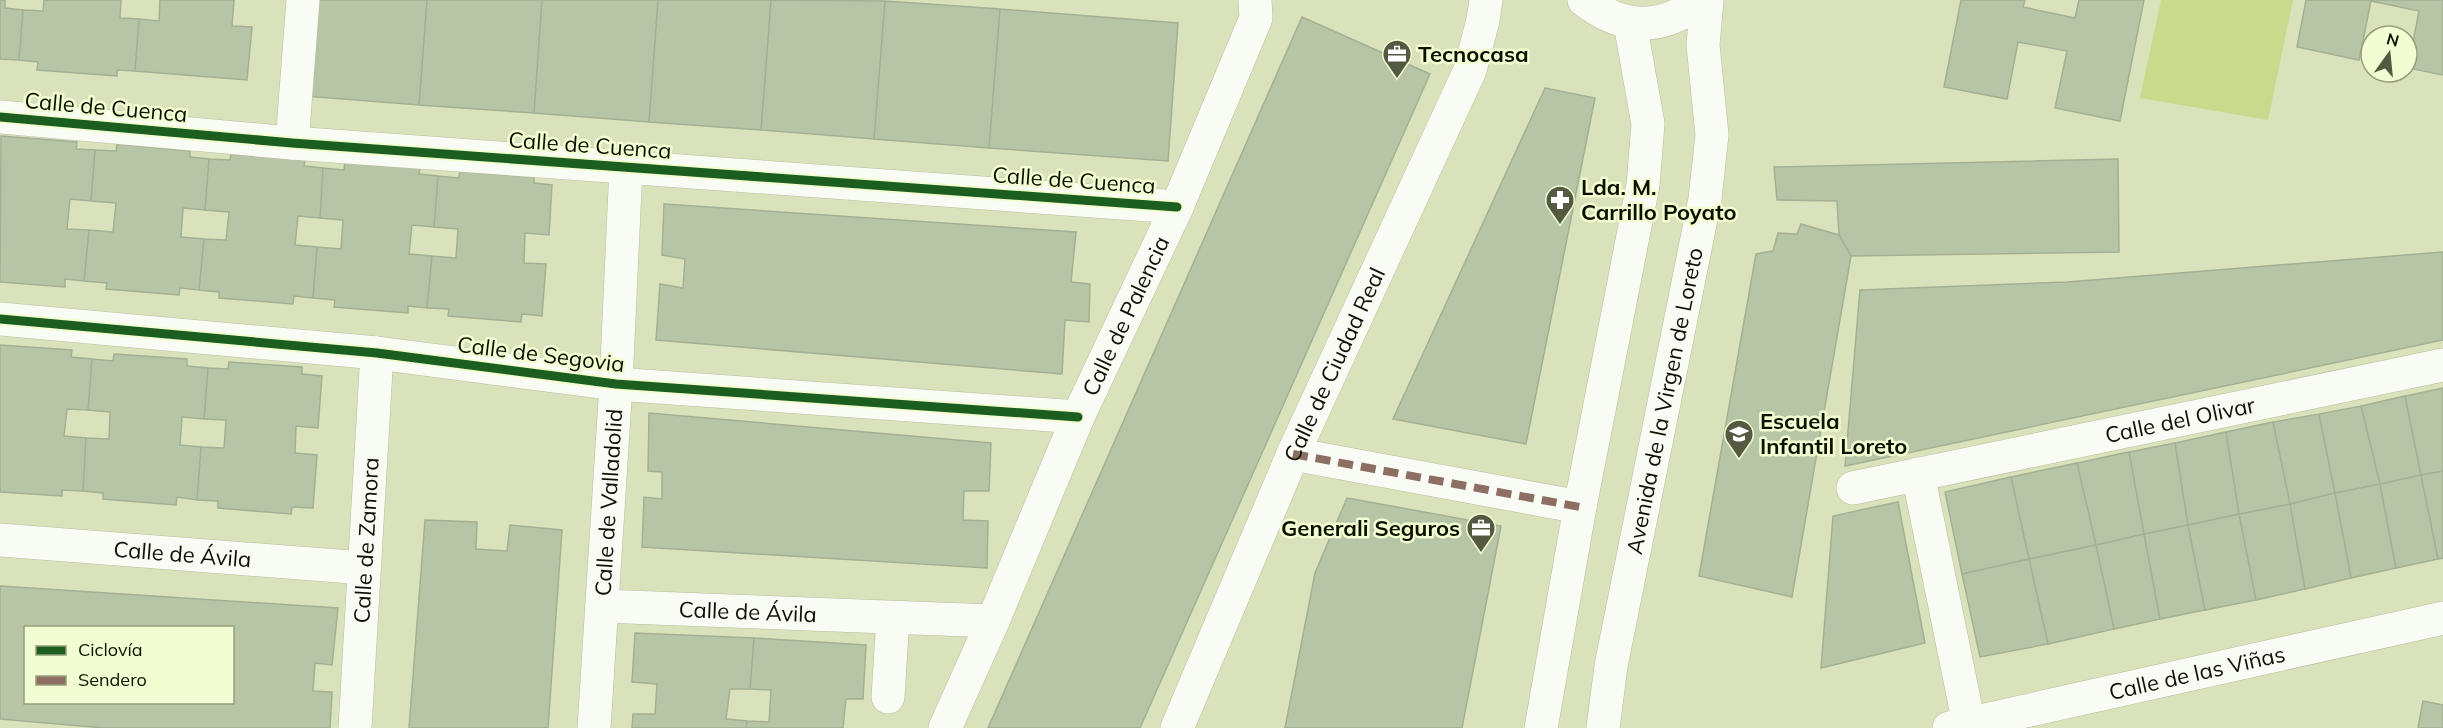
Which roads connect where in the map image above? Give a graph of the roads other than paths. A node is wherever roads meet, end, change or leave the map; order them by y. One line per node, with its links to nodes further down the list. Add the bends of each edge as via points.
1 (303, 0): 9 (street)
2 (1255, 0): 11 (street, Calle de Palencia, via 1256,18)
3 (1486, 0): 17 (street, Calle de Ciudad Real, via 1470,70)
4 (1584, 0): 7 (street, via 1600,13)
5 (1702, 0): 7 (street, via 1686,12 1660,22)
6 (1707, 0): 34 (street, Avenida de la Virgen de Loreto, via 1703,45 1712,135 1705,200 1611,666)
7 (1630, 23): 20 (street, via 1648,123 1643,184)
8 (0, 117): 9 (street, Calle de Cuenca)
9 (292, 143): 10 (street, Calle de Cuenca)
10 (626, 167): 11 (street, Calle de Cuenca); 15 (street, Calle de Valladolid)
11 (1177, 207): 16 (street, Calle de Palencia)
12 (0, 319): 13 (street, Calle de Segovia)
13 (377, 353): 15 (street, Calle de Segovia); 22 (street, Calle de Zamora)
14 (2443, 365): 18 (street, Calle del Olivar)
15 (616, 384): 16 (street, Calle de Segovia); 23 (street, Calle de Valladolid)
16 (1078, 417): 26 (street, Calle de Palencia)
17 (1293, 454): 20 (street); 32 (street, Calle de Ciudad Real)
18 (1918, 474): 19 (street, Calle del Olivar); 28 (street)
19 (1853, 488)
20 (1580, 507): 33 (street)
21 (0, 540): 22 (street, Calle de Ávila)
22 (364, 568): 29 (street, Calle de Zamora)
23 (602, 606): 24 (street, Calle de Ávila); 30 (street, Calle de Valladolid)
24 (893, 618): 26 (street, Calle de Ávila); 27 (street)
25 (2443, 618): 28 (street, Calle de las Viñas)
26 (993, 621): 31 (street, Calle de Palencia)
27 (888, 697)
28 (1959, 726)
29 (355, 728)
30 (594, 728)
31 (945, 728)
32 (1177, 728)
33 (1541, 728)
34 (1603, 728)

